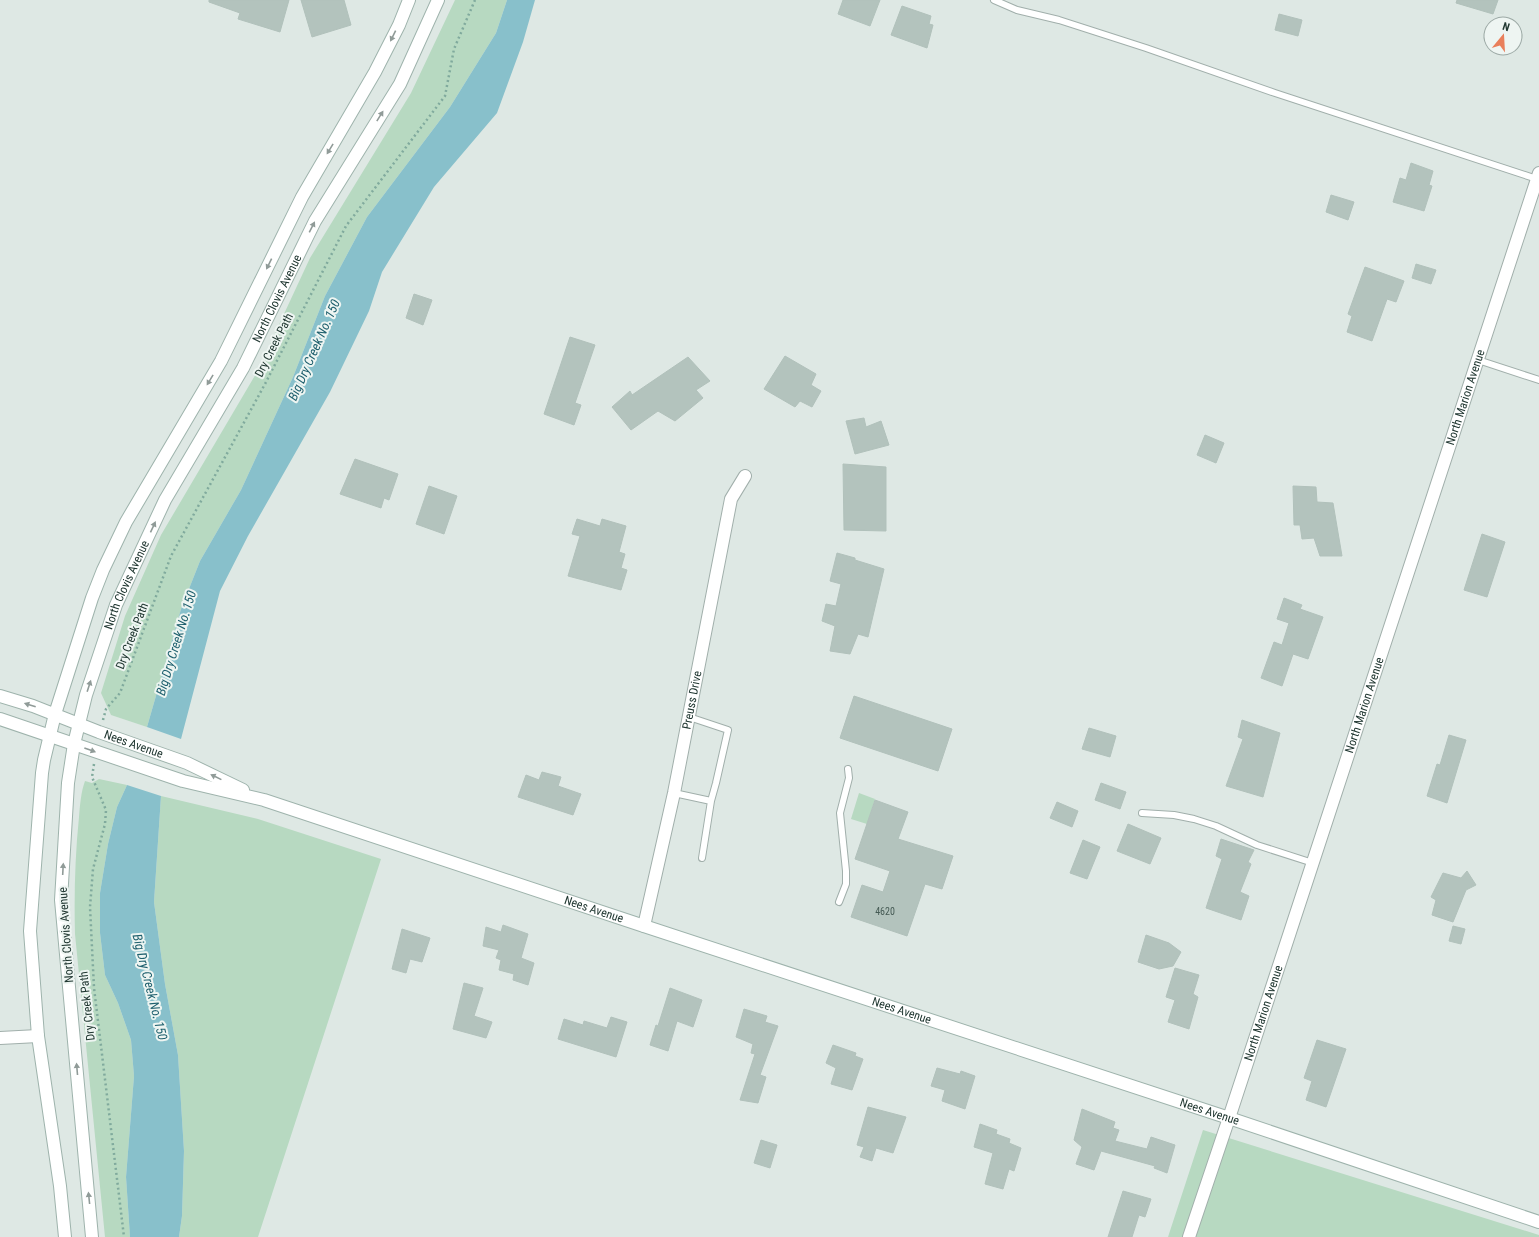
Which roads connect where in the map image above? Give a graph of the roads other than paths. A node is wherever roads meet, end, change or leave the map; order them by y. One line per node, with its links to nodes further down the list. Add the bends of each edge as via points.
1 (409, 0): 9 (main road, North Clovis Avenue, one-way to 9, via 375,72 302,196 221,361 126,522 92,598)
2 (438, 0): 12 (main road, North Clovis Avenue, one-way to 2, via 116,605 165,500 243,368 315,221 400,84)
3 (994, 0): 4 (lane, via 1017,10 1059,20 1275,93)
4 (1538, 176): 5 (main road, North Marion Avenue)
5 (1478, 360): 6 (lane); 21 (main road, North Marion Avenue)
6 (1539, 380)
7 (745, 476): 10 (main road, Preuss Drive, via 731,499)
8 (0, 696): 9 (main road, Nees Avenue, one-way to 8)
9 (55, 714): 12 (main road, Nees Avenue); 13 (main road, North Clovis Avenue)
10 (689, 717): 16 (main road, Preuss Drive); 18 (lane, via 728,730)
11 (0, 719): 13 (main road, Nees Avenue)
12 (79, 724): 14 (main road, North Clovis Avenue); 17 (main road, Nees Avenue, one-way to 12, via 187,763)
13 (49, 736): 14 (main road, Nees Avenue); 24 (main road, North Clovis Avenue, via 42,773 30,931)
14 (74, 744): 17 (main road, Nees Avenue, one-way to 17, via 183,781); 29 (main road, North Clovis Avenue, one-way to 14, via 61,900 68,783)
15 (848, 769): 22 (lane, via 849,778 840,813 846,884)
16 (674, 793): 18 (lane); 23 (main road, Preuss Drive)
17 (264, 800): 23 (main road, Nees Avenue)
18 (710, 801): 20 (lane)
19 (1142, 813): 21 (lane, via 1194,819 1257,845)
20 (702, 858)
21 (1313, 863): 26 (main road, North Marion Avenue)
22 (839, 902)
23 (644, 926): 26 (main road, Nees Avenue)
24 (38, 1036): 25 (main road); 28 (main road, North Clovis Avenue)
25 (0, 1038)
26 (1229, 1118): 27 (main road, Nees Avenue); 30 (main road, North Marion Avenue)
27 (1539, 1222)
28 (65, 1237)
29 (92, 1237)
30 (1189, 1237)

